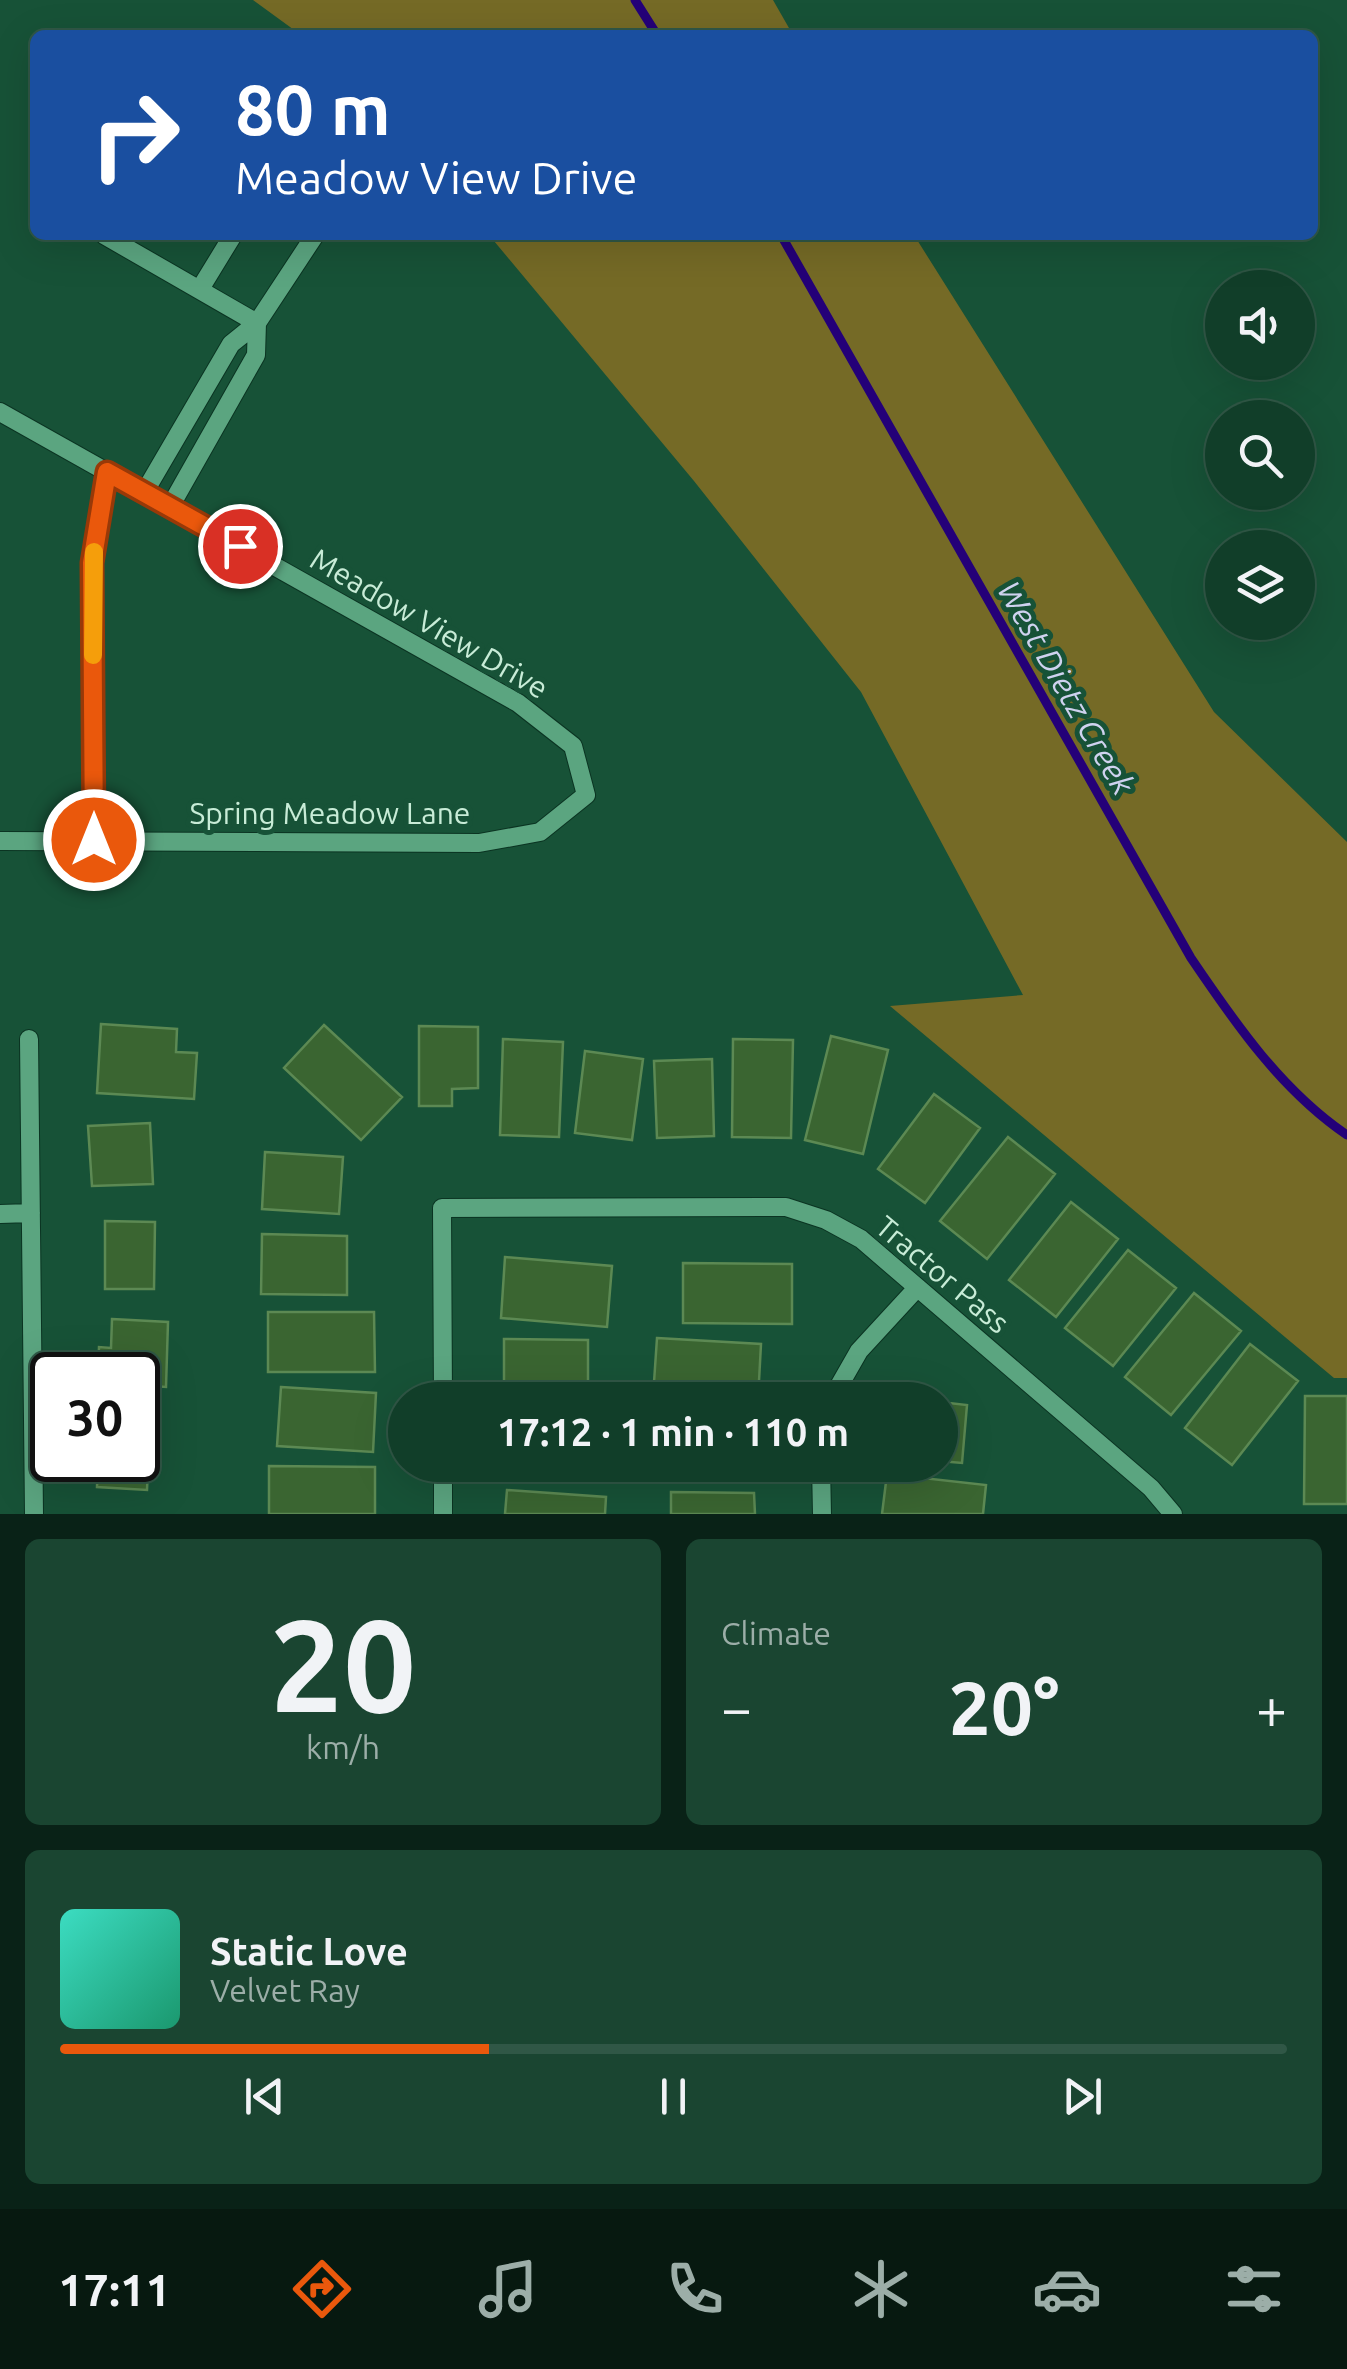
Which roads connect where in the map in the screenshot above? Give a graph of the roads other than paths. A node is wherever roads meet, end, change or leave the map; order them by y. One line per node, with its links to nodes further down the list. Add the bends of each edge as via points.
1 (113, 240): 4 (street)
2 (230, 240): 4 (street)
3 (312, 240): 5 (street)
4 (200, 290): 5 (street)
5 (258, 323): 8 (street, via 231,344); 9 (street, via 256,356)
6 (0, 412): 7 (street, Meadow View Drive)
7 (107, 472): 8 (street, Meadow View Drive); 11 (street, via 92,563)
8 (144, 493): 9 (street, Meadow View Drive)
9 (170, 508): 10 (street, Meadow View Drive, via 518,703 572,746)
10 (586, 795): 11 (street, Spring Meadow Lane, via 540,832 479,843)
11 (94, 840): 12 (street, Spring Meadow Lane)
12 (0, 841)
13 (29, 1039): 14 (street)
14 (31, 1213): 15 (street); 21 (street)
15 (0, 1214)
16 (916, 1288): 17 (street, Tractor Pass, via 861,1239 786,1207 442,1208); 18 (street, via 858,1351); 24 (street, Tractor Pass)
17 (442, 1382)
18 (840, 1382)
19 (443, 1482): 22 (street)
20 (821, 1482): 23 (street)
21 (34, 1514)
22 (443, 1514)
23 (822, 1514)
24 (1173, 1514)

